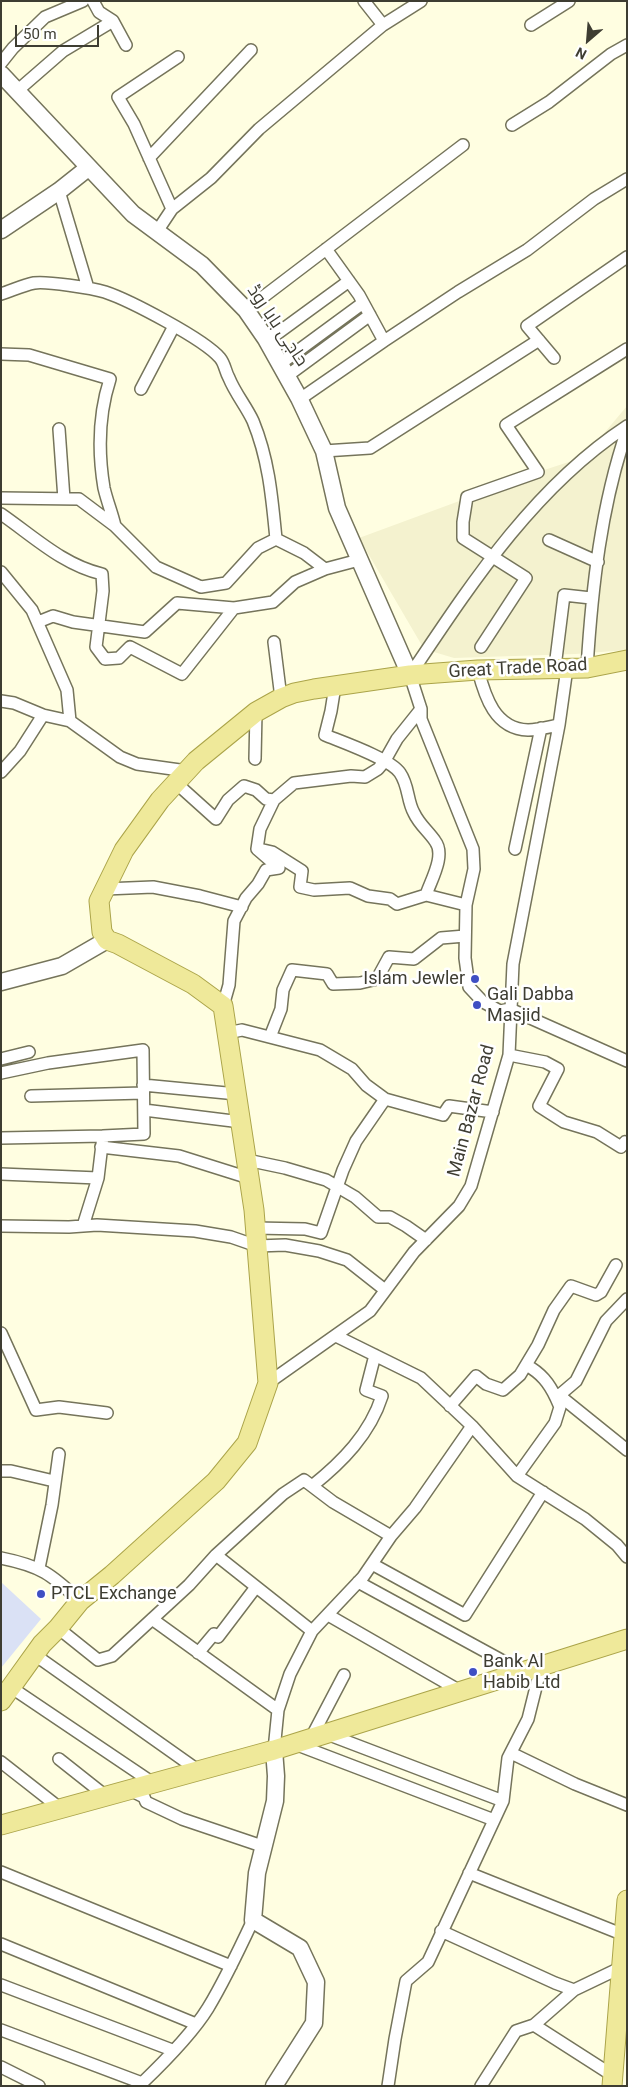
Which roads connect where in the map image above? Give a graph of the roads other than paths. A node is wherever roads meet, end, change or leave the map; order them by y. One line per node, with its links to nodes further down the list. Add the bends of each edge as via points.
1 (83, 1): 13 (street, via 46,17)
2 (93, 1): 6 (street, via 99,12)
3 (364, 1): 7 (street)
4 (421, 1): 7 (street)
5 (569, 1): 8 (street)
6 (113, 21): 9 (street); 15 (street, via 63,51)
7 (383, 25): 22 (street, via 259,129 211,178)
8 (531, 25)
9 (126, 45)
10 (627, 45): 16 (street)
11 (251, 50): 18 (street)
12 (178, 56): 18 (street, via 118,97)
13 (1, 63)
14 (1, 74): 15 (main road, حاجی بابا روڈ)
15 (17, 90): 19 (main road, حاجی بابا روڈ)
16 (512, 125)
17 (463, 145): 25 (street)
18 (149, 158): 22 (street)
19 (88, 168): 21 (main road); 24 (main road, حاجی بابا روڈ)
20 (627, 179): 36 (street, via 594,199 527,250)
21 (59, 191): 23 (main road); 28 (street)
22 (172, 209): 24 (street)
23 (1, 230)
24 (156, 233): 31 (main road, حاجی بابا روڈ, via 202,265)
25 (326, 249): 27 (street); 31 (street)
26 (627, 257): 34 (street, via 527,326)
27 (349, 281): 30 (street); 35 (street)
28 (88, 288): 29 (street, via 34,283); 33 (street, via 106,292)
29 (1, 294)
30 (364, 303): 32 (street); 40 (street)
31 (246, 310): 35 (main road, حاجی بابا روڈ)
32 (370, 315): 36 (street); 40 (street)
33 (174, 326): 41 (street); 51 (street, via 219,356 253,422 267,463)
34 (539, 340): 39 (street); 46 (street, via 370,448)
35 (267, 341): 40 (main road, حاجی بابا روڈ)
36 (384, 341): 42 (street)
37 (627, 349): 53 (street, via 506,424 538,472 467,497 463,538)
38 (1, 354): 50 (street, via 29,355 110,379 100,426 104,488)
39 (554, 358)
40 (283, 370): 42 (main road, حاجی بابا روڈ)
41 (142, 389)
42 (300, 399): 46 (main road, حاجی بابا روڈ)
43 (627, 426): 53 (street, via 559,479)
44 (59, 428): 48 (street)
45 (627, 430): 55 (street, via 614,468)
46 (324, 452): 54 (main road, حاجی بابا روڈ, via 337,508)
47 (1, 498): 48 (street)
48 (64, 499): 50 (street, via 79,499)
49 (1, 514): 61 (street, via 60,556 84,570 102,574)
50 (115, 526): 51 (street, via 156,567 201,588 226,584 258,548)
51 (276, 539): 56 (street, via 304,553)
52 (549, 540): 55 (street)
53 (492, 558): 63 (street, via 526,578); 68 (street, via 456,605)
54 (360, 560): 56 (street); 68 (main road, حاجی بابا روڈ)
55 (598, 562): 58 (street)
56 (324, 569): 59 (street, via 295,582 273,602)
57 (1, 572): 60 (street)
58 (591, 598): 65 (street, Main Bazar Road, via 564,594); 66 (street)
59 (234, 608): 61 (street, via 177,603 145,632); 61 (street, via 182,674 130,647 119,658 105,659 96,647)
60 (38, 622): 61 (street, via 53,616); 75 (street, via 67,690)
61 (100, 626)
62 (274, 642): 70 (street)
63 (481, 647)
64 (627, 660): 66 (main road, Great Trade Road)
65 (561, 668): 66 (main road, Great Trade Road); 67 (main road, Great Trade Road); 76 (street, Main Bazar Road)
66 (587, 668)
67 (478, 670): 68 (main road, Great Trade Road); 77 (street, via 484,693 496,716 512,727)
68 (410, 675): 69 (main road, Great Trade Road); 72 (street)
69 (335, 686): 70 (main road, Great Trade Road); 79 (street, via 325,735)
70 (281, 698): 73 (main road, Great Trade Road)
71 (1, 701): 74 (street)
72 (421, 709): 79 (street, via 397,739); 87 (street, via 421,719 473,849 474,869)
73 (256, 712): 78 (street); 81 (main road, Great Trade Road, via 202,755)
74 (43, 715): 75 (street); 80 (street, via 20,751)
75 (70, 721): 81 (street, via 120,757)
76 (559, 725): 77 (street); 93 (street, Main Bazar Road, via 512,964)
77 (540, 728): 84 (street)
78 (255, 759)
79 (384, 762): 82 (street, via 365,777 294,783); 86 (street, via 399,772 413,812 437,842 440,856)
80 (1, 772)
81 (182, 777): 82 (street, via 216,819 228,800 244,786); 85 (main road, Great Trade Road, via 160,800 124,850)
82 (274, 800): 83 (street, via 260,829)
83 (257, 849): 86 (street, via 272,852 302,871 300,887 314,890 350,888 397,904); 88 (street, via 279,868 266,870)
84 (515, 849)
85 (105, 889): 88 (street, via 153,888); 90 (main road, Great Trade Road, via 100,901 102,932)
86 (426, 895): 87 (street)
87 (466, 905): 89 (street)
88 (242, 907): 92 (street, via 234,921 229,985)
89 (465, 936): 93 (street, via 470,987 483,1002 500,1012); 95 (street, via 441,938 414,959 390,958 377,979 360,983 333,984 327,974 292,970)
90 (107, 940): 91 (main road, via 62,966); 92 (main road, via 193,984)
91 (1, 982)
92 (223, 1006): 94 (main road)
93 (510, 1009): 97 (street, Main Bazar Road); 99 (street)
94 (227, 1033): 95 (street, via 242,1030); 102 (main road)
95 (270, 1037): 104 (street, via 320,1050 339,1060)
96 (29, 1052): 98 (street)
97 (509, 1055): 106 (street, Main Bazar Road); 110 (street, via 544,1062 558,1069 539,1106 564,1122 597,1132 621,1147)
98 (1, 1059)
99 (627, 1061)
100 (1, 1073): 101 (street, via 143,1050)
101 (143, 1089): 102 (street); 103 (street); 105 (street)
102 (237, 1094): 107 (main road)
103 (31, 1096)
104 (385, 1099): 106 (street, via 443,1115 449,1106); 114 (street, via 356,1141)
105 (144, 1110): 107 (street); 109 (street, via 144,1134)
106 (493, 1112): 118 (street, Main Bazar Road, via 472,1186 459,1206)
107 (241, 1122): 111 (main road)
108 (1, 1138): 109 (street)
109 (102, 1142): 111 (street); 113 (street)
110 (627, 1143)
111 (248, 1169): 114 (street, via 293,1171 326,1180); 117 (main road)
112 (1, 1174): 113 (street)
113 (98, 1178): 116 (street)
114 (338, 1188): 117 (street, via 321,1233 305,1229); 118 (street, via 355,1197 378,1217 390,1217)
115 (1, 1226): 116 (street)
116 (83, 1226): 117 (street)
117 (256, 1237): 120 (street, via 347,1260); 126 (main road)
118 (426, 1240): 120 (street, Main Bazar Road)
119 (616, 1265): 125 (street, via 602,1292 596,1295 571,1286 554,1310)
120 (386, 1290): 123 (street, Main Bazar Road, via 370,1311)
121 (627, 1299): 127 (street, via 606,1321 576,1381)
122 (1, 1333): 129 (street, via 36,1410 59,1407)
123 (336, 1336): 124 (street); 126 (street, Main Bazar Road)
124 (375, 1355): 128 (street, via 421,1378); 136 (street, via 366,1390 382,1396 376,1414 354,1446)
125 (526, 1365): 127 (street, via 550,1385); 128 (street, via 520,1376 503,1390 476,1376)
126 (268, 1383): 146 (main road, via 247,1442 216,1481)
127 (558, 1397): 131 (street); 134 (street, via 560,1407 555,1422)
128 (450, 1406): 130 (street)
129 (107, 1413)
130 (472, 1426): 134 (street); 138 (street, via 415,1508)
131 (627, 1450)
132 (59, 1454): 135 (street)
133 (1, 1471): 135 (street)
134 (517, 1476): 137 (street)
135 (54, 1481): 143 (street)
136 (312, 1486): 138 (street); 139 (street, via 304,1480 283,1494)
137 (543, 1492): 141 (street, via 585,1519 617,1545); 142 (street, via 465,1616)
138 (391, 1536): 142 (street)
139 (216, 1555): 145 (street); 148 (street)
140 (1, 1558): 143 (street)
141 (627, 1558)
142 (372, 1564): 144 (street)
143 (39, 1568): 146 (street)
144 (358, 1582): 147 (street); 154 (street)
145 (256, 1587): 150 (street); 152 (street, via 218,1637 214,1634)
146 (80, 1601): 149 (main road)
147 (328, 1614): 150 (street); 156 (street)
148 (152, 1618): 149 (street, via 112,1656 98,1660); 152 (street)
149 (58, 1628): 153 (main road)
150 (312, 1631): 158 (street, via 290,1674)
151 (627, 1639): 154 (main road)
152 (198, 1653): 158 (street)
153 (35, 1655): 157 (main road); 164 (street)
154 (532, 1670): 156 (main road); 161 (street, via 528,1719)
155 (344, 1675): 159 (street)
156 (462, 1692): 159 (main road)
157 (7, 1694): 165 (street)
158 (278, 1710): 160 (street)
159 (310, 1739): 160 (main road); 168 (street); 171 (street)
160 (274, 1750): 164 (main road); 173 (main road, via 275,1800)
161 (511, 1753): 168 (street); 169 (street)
162 (59, 1759): 167 (street)
163 (1, 1762): 170 (street)
164 (199, 1771): 165 (main road)
165 (153, 1784): 166 (main road)
166 (130, 1790): 167 (main road); 173 (street, via 144,1797 146,1802 182,1819)
167 (107, 1797): 170 (main road)
168 (503, 1801): 171 (street)
169 (627, 1805)
170 (61, 1809): 172 (main road)
171 (494, 1820): 175 (street)
172 (1, 1825)
173 (265, 1847): 177 (main road, via 257,1873)
174 (1, 1872): 181 (street)
175 (469, 1873): 178 (street); 179 (street)
176 (627, 1900): 179 (main road)
177 (253, 1920): 181 (street); 194 (main road, via 300,1948 316,1982 314,2023)
178 (441, 1931): 184 (street); 195 (street, via 428,1962 406,1981)
179 (625, 1943): 182 (main road)
180 (1, 1944): 185 (street)
181 (231, 1966): 185 (street)
182 (622, 1967): 184 (street); 190 (main road)
183 (1, 1985): 188 (street)
184 (574, 1990): 186 (street)
185 (196, 2024): 188 (street)
186 (534, 2025): 190 (street); 192 (street, via 516,2031)
187 (1, 2030): 191 (street)
188 (172, 2050): 191 (street)
189 (1, 2067): 193 (street)
190 (616, 2071)
191 (141, 2084)
192 (484, 2085)
193 (39, 2086)
194 (274, 2086)
195 (388, 2086)

